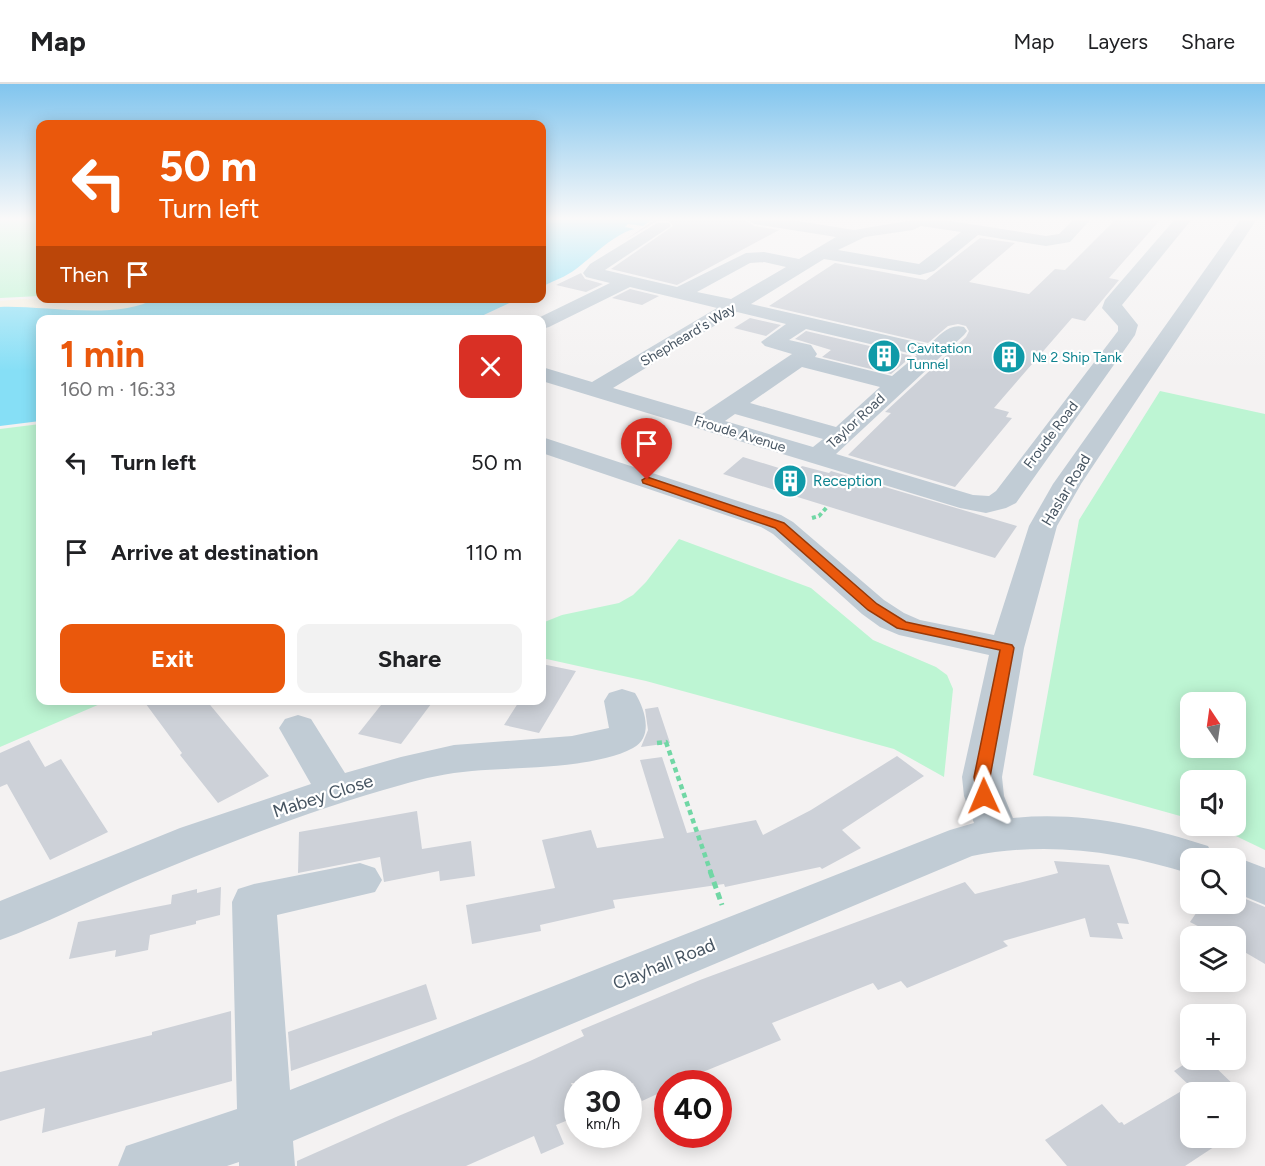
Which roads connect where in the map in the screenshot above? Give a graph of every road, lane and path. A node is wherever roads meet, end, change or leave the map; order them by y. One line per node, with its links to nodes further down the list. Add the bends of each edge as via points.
1 (594, 269): 6 (street, via 597,276)
2 (724, 269): 7 (street)
3 (796, 269): 8 (street, Shepheard's Way)
4 (1141, 269): 21 (street, Froude Road, via 1112,303 1128,330 1004,500 971,503)
5 (1222, 269): 24 (street, Haslar Road, via 1050,510)
6 (626, 282): 7 (street); 9 (street)
7 (680, 293): 8 (street)
8 (737, 306): 10 (street); 16 (street, Shepheard's Way)
9 (546, 320)
10 (803, 322): 12 (street); 13 (street, via 764,340 807,352)
11 (957, 331): 12 (street, Taylor Road)
12 (933, 352): 15 (street, Taylor Road)
13 (799, 359): 15 (street, Taylor Road); 17 (street)
14 (546, 376): 16 (street, Froude Avenue)
15 (896, 384): 19 (street, Taylor Road)
16 (594, 390): 18 (street, Froude Avenue)
17 (730, 405): 18 (street); 19 (street)
18 (706, 423): 21 (street, Froude Avenue)
19 (841, 436): 21 (street, Taylor Road)
20 (546, 449): 24 (street, via 580,465 647,480 780,526 873,607 902,625)
21 (817, 458)
22 (828, 506): 23 (path)
23 (819, 516)
24 (1007, 648): 28 (street, Haslar Road, via 982,777 984,796)
25 (621, 720): 27 (street, Mabey Close, via 588,747 455,759); 34 (path, via 642,745 666,742)
26 (298, 728): 27 (street)
27 (335, 791): 33 (street, Mabey Close)
28 (1000, 835): 29 (street, Clayhall Road, via 1081,835 1125,840); 34 (street, Clayhall Road, via 950,846)
29 (1180, 855)
30 (1246, 878): 32 (street)
31 (360, 880): 35 (street, via 254,902)
32 (1265, 887)
33 (1, 913)
34 (733, 936): 35 (street, Clayhall Road)
35 (265, 1147): 36 (street, Clayhall Road)
36 (146, 1166)

